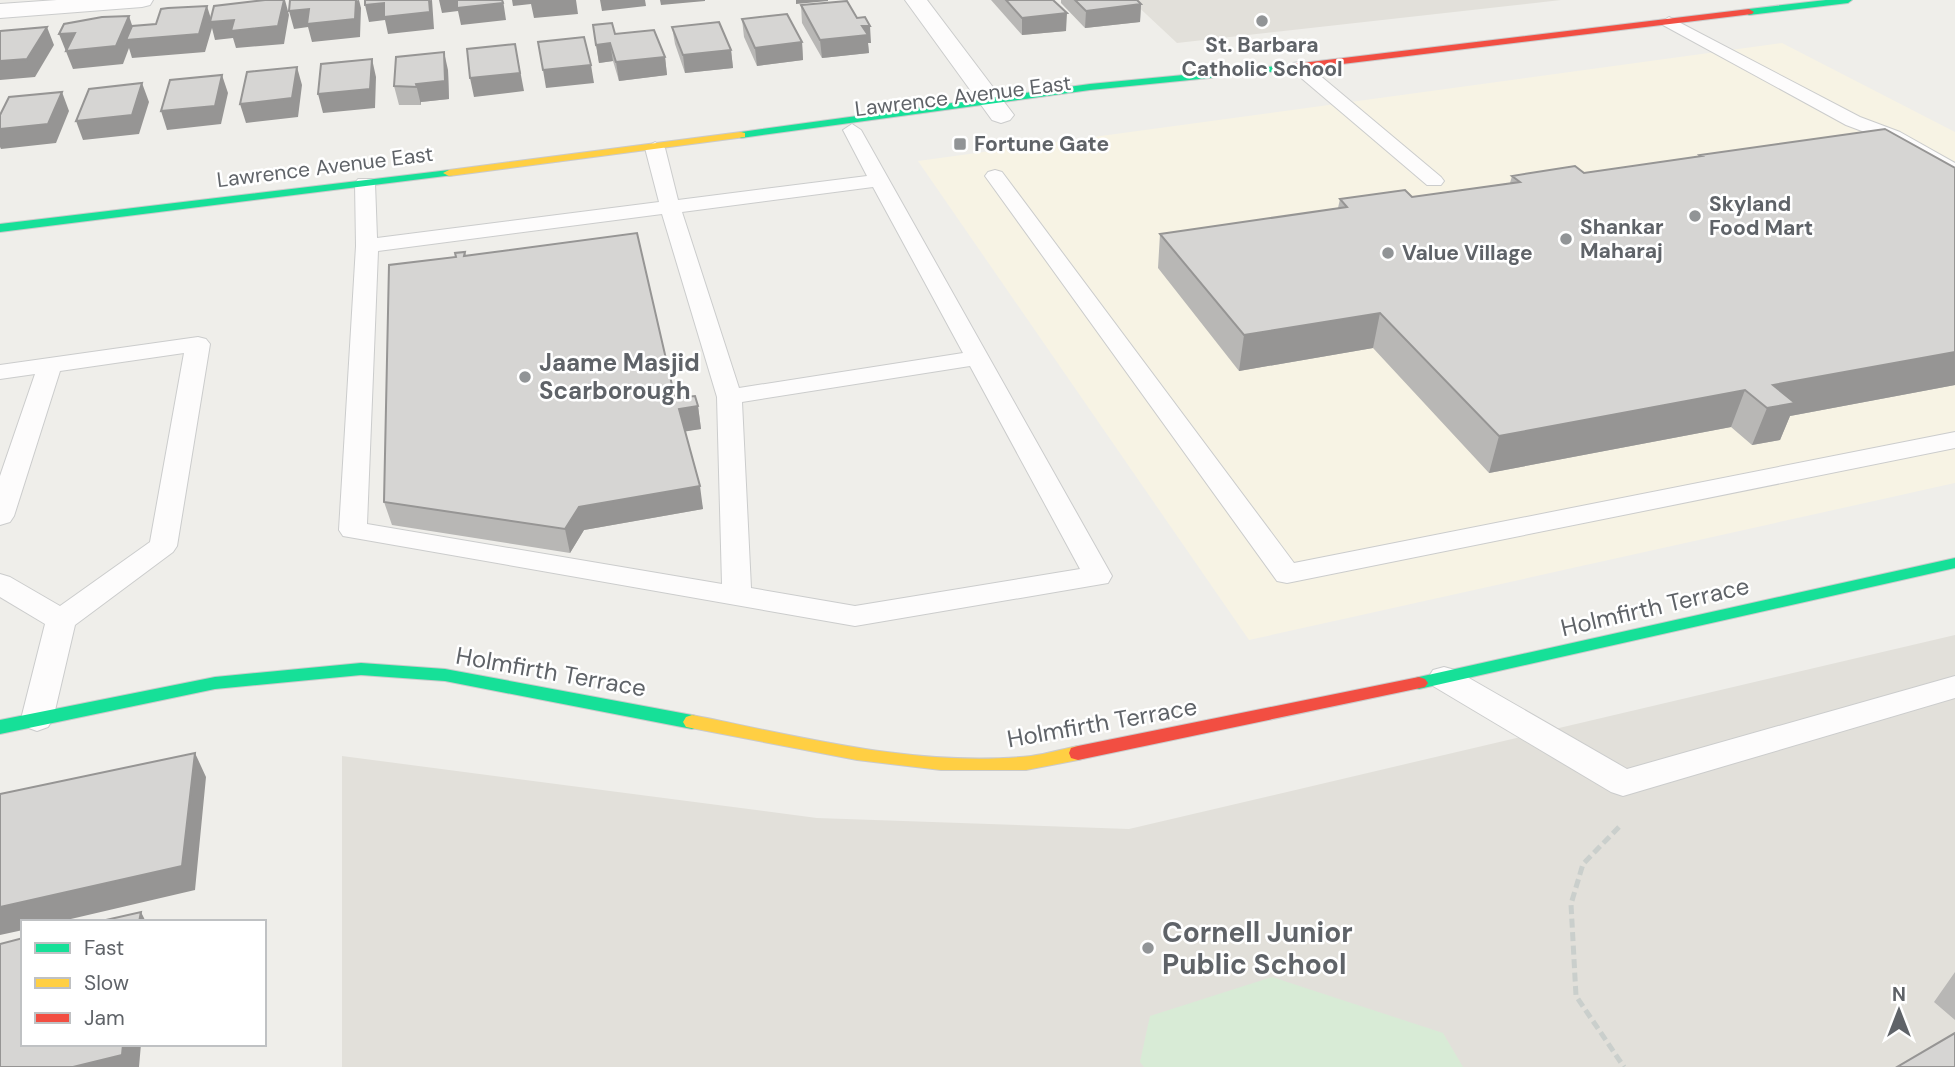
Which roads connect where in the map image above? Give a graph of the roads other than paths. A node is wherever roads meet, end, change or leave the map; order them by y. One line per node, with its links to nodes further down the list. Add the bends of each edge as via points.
1 (142, 0): 4 (street)
2 (916, 0): 7 (street)
3 (1848, 0): 5 (main road, Lawrence Avenue East)
4 (0, 12)
5 (1669, 22): 6 (main road, Lawrence Avenue East); 10 (lane)
6 (1299, 67): 7 (main road, Lawrence Avenue East); 13 (lane)
7 (995, 107): 8 (main road, Lawrence Avenue East); 9 (main road, Lawrence Avenue East)
8 (852, 130): 9 (main road, Lawrence Avenue East); 12 (lane)
9 (655, 148): 14 (main road, Lawrence Avenue East); 15 (lane)
10 (1955, 171)
11 (996, 176): 22 (lane, via 1287,574)
12 (880, 180): 15 (lane); 18 (lane)
13 (1434, 181)
14 (365, 183): 16 (main road, Lawrence Avenue East); 17 (lane)
15 (670, 207): 17 (lane); 21 (lane)
16 (0, 228)
17 (367, 246): 26 (lane, via 353,530)
18 (978, 358): 21 (lane); 26 (lane, via 1098,576 855,616)
19 (50, 365): 20 (lane); 23 (lane); 27 (lane, via 198,344 163,546)
20 (0, 372)
21 (729, 397): 26 (lane)
22 (1955, 440)
23 (0, 516)
24 (1955, 563): 28 (main road, Holmfirth Terrace)
25 (0, 584): 27 (lane)
26 (737, 596)
27 (61, 620): 30 (lane)
28 (1444, 678): 29 (lane, via 1623,783); 30 (main road, Holmfirth Terrace, via 1028,763 943,765 864,755 458,678 361,669 215,683)
29 (1955, 687)
30 (37, 719): 31 (main road, Holmfirth Terrace)
31 (0, 727)

